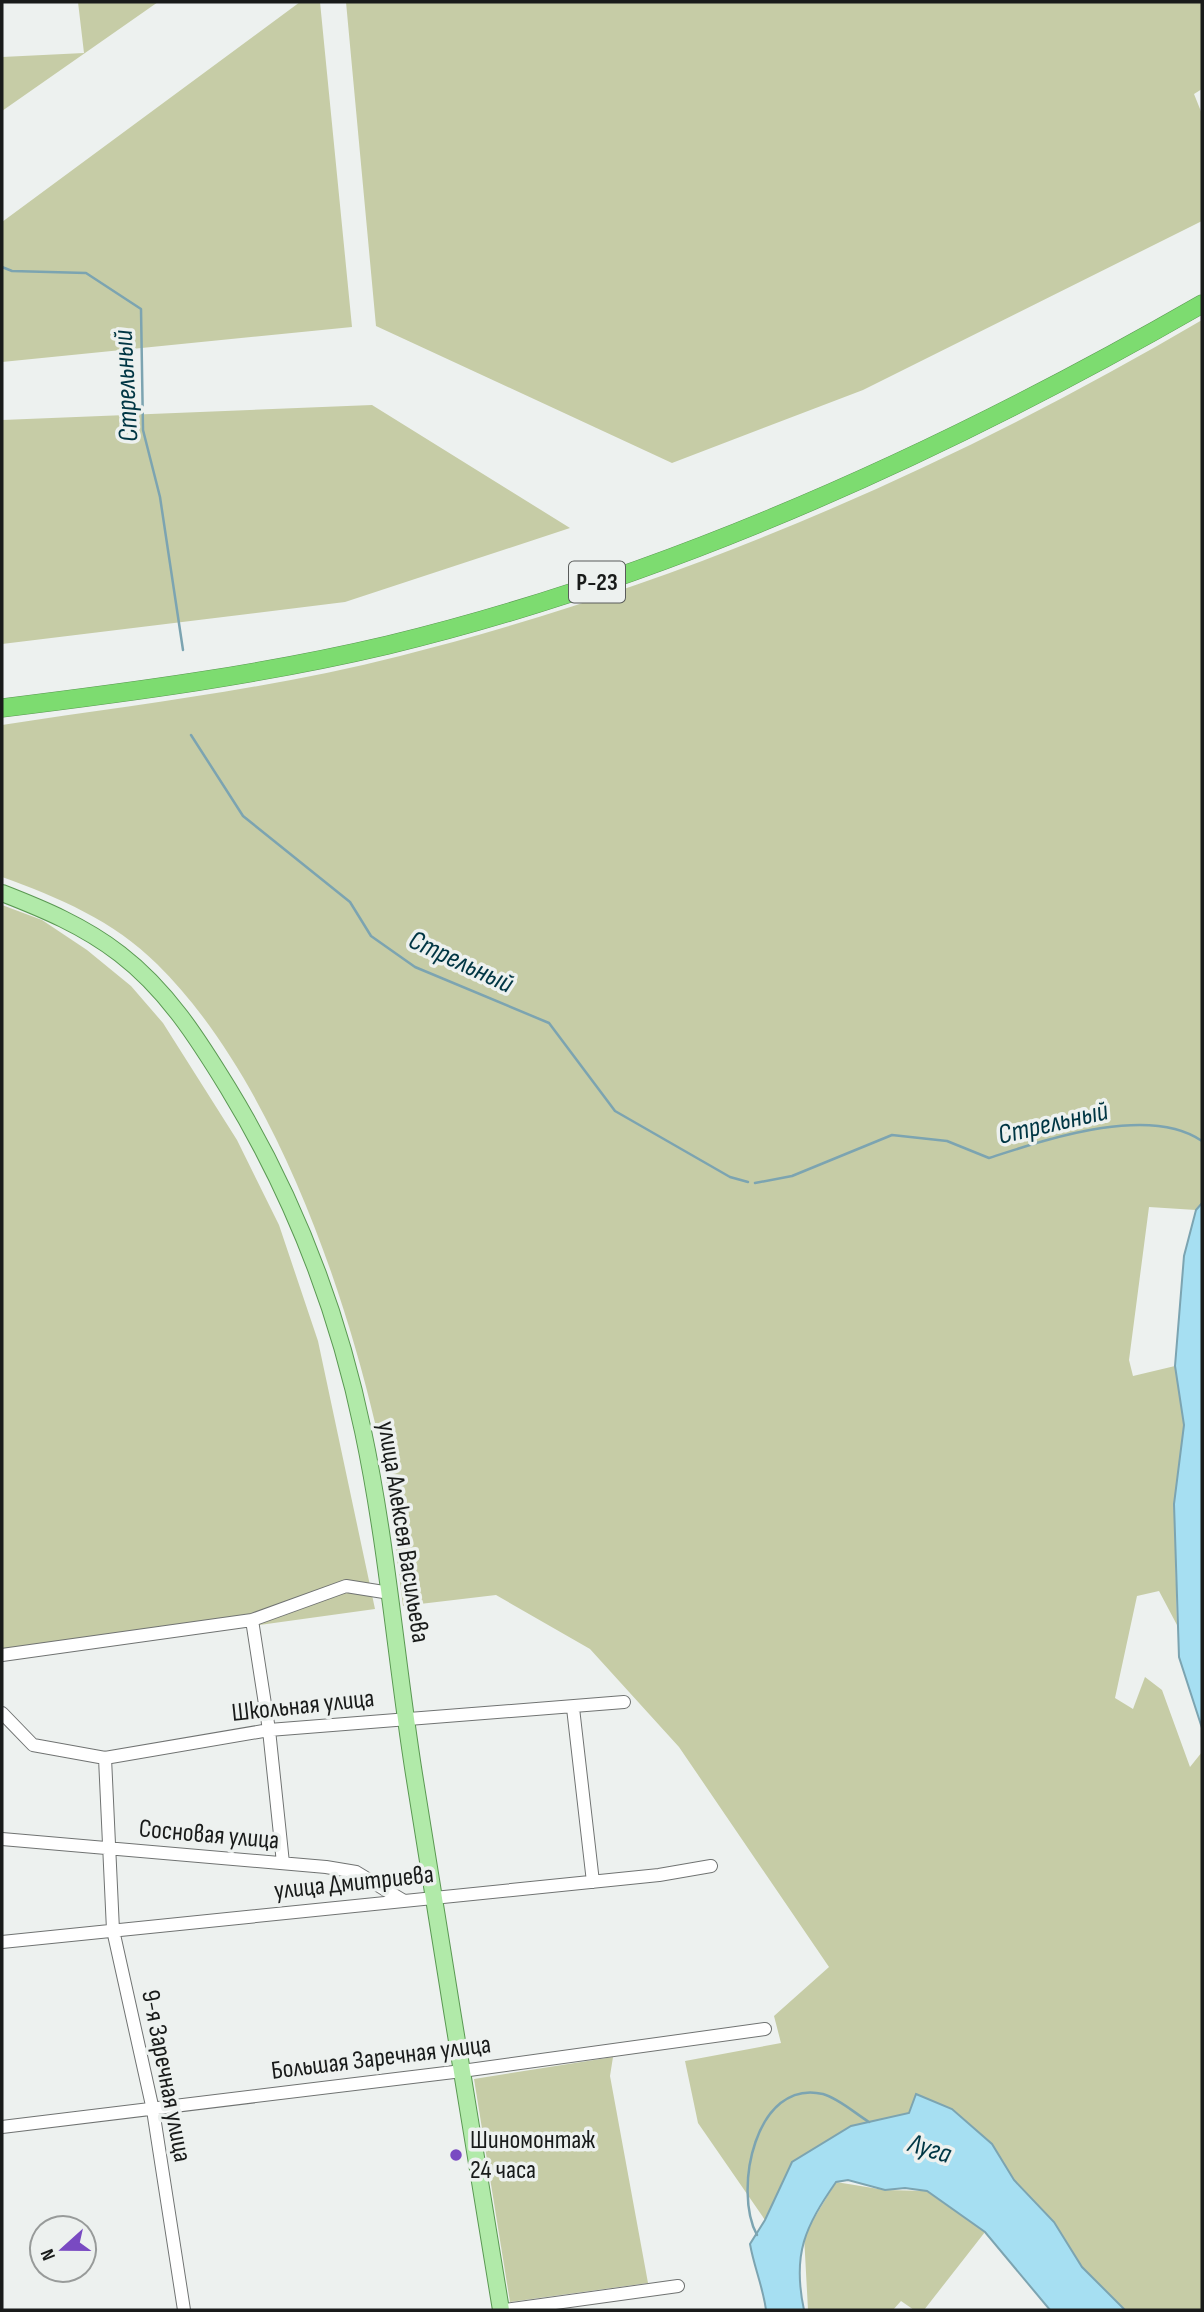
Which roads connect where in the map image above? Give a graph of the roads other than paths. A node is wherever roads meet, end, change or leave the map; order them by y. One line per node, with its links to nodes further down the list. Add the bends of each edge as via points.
1 (1202, 304): 2 (highway, Р-23, via 1095,365 938,444 673,555 465,625 373,648)
2 (188, 683): 3 (main road); 4 (highway, Р-23)
3 (2, 700)
4 (2, 708)
5 (2, 893): 6 (main road, улица Алексея Васильева, via 89,933 144,974 177,1010 246,1118 277,1176 341,1347 363,1429)
6 (390, 1593): 7 (street, via 346,1586); 12 (main road, улица Алексея Васильева)
7 (252, 1620): 8 (street); 13 (street)
8 (2, 1655)
9 (624, 1702): 10 (street, Школьная улица)
10 (573, 1708): 12 (street, Школьная улица); 19 (street)
11 (2, 1713): 14 (street, Школьная улица, via 33,1745)
12 (405, 1718): 13 (street, Школьная улица); 20 (main road, улица Алексея Васильева)
13 (269, 1730): 14 (street, Школьная улица); 17 (street)
14 (105, 1758): 16 (street, 9-я Заречная улица)
15 (2, 1839): 16 (street, Сосновая улица)
16 (111, 1850): 17 (street, Сосновая улица); 22 (street, 9-я Заречная улица)
17 (283, 1863): 21 (street, Сосновая улица, via 356,1872)
18 (711, 1866): 19 (street, улица Дмитриева)
19 (593, 1882): 20 (street, улица Дмитриева)
20 (433, 1898): 21 (street, улица Дмитриева); 25 (main road, улица Алексея Васильева)
21 (404, 1901): 22 (street, улица Дмитриева)
22 (113, 1930): 23 (street, улица Дмитриева); 26 (street, 9-я Заречная улица)
23 (2, 1942)
24 (765, 2029): 25 (street, Большая Заречная улица)
25 (462, 2071): 26 (street, Большая Заречная улица); 30 (main road, улица Алексея Васильева)
26 (153, 2110): 27 (street, Большая Заречная улица); 29 (street, 9-я Заречная улица)
27 (2, 2127)
28 (678, 2286): 30 (street)
29 (184, 2310)
30 (503, 2310)

